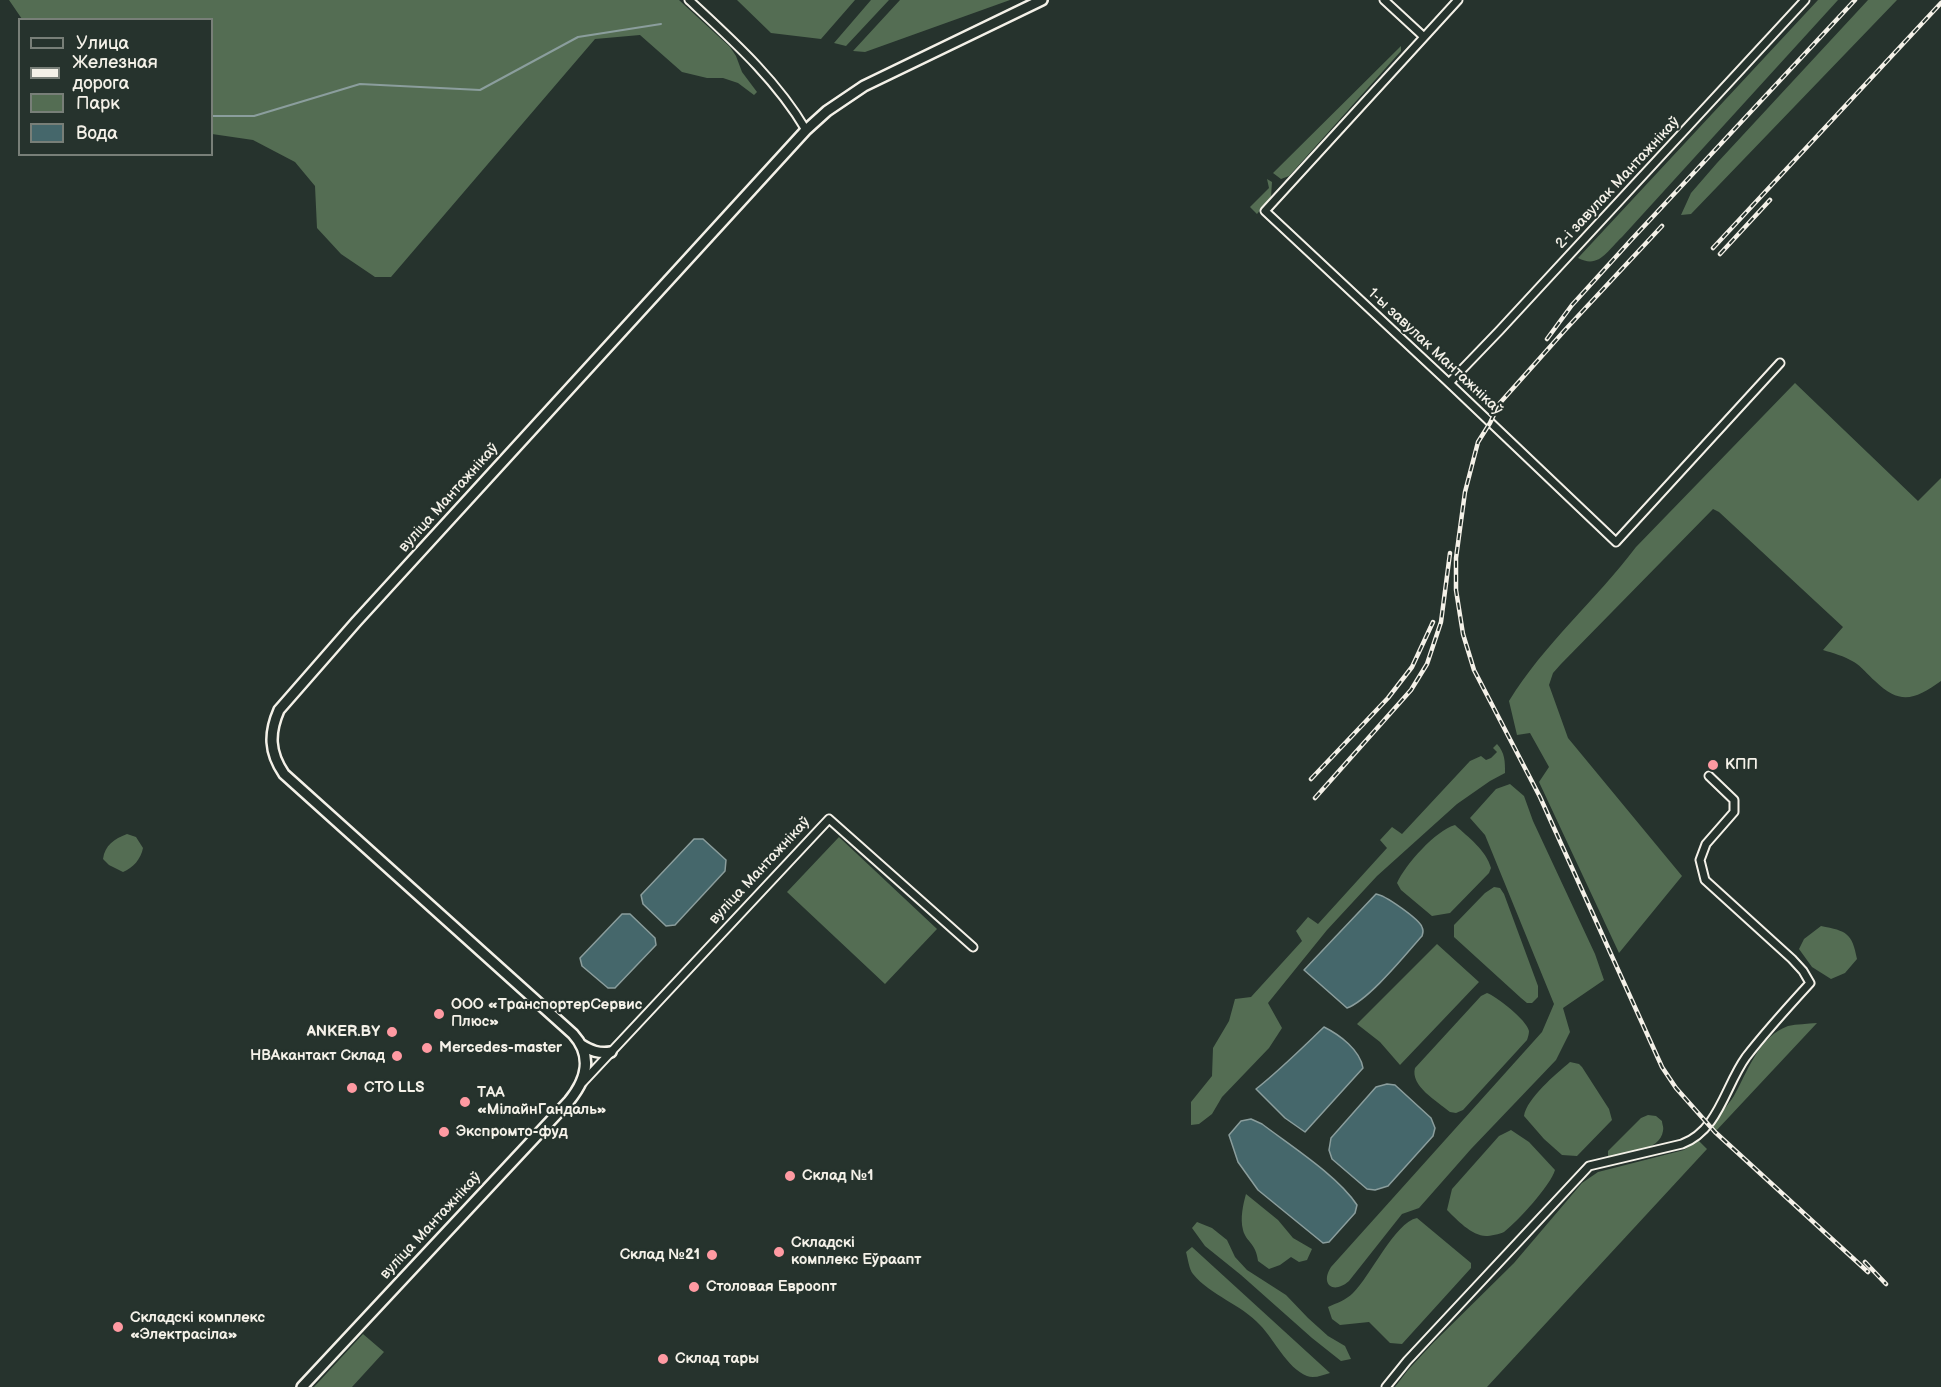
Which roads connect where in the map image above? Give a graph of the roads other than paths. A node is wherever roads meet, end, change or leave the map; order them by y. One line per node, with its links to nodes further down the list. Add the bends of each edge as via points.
1 (689, 0): 7 (street, via 768,77)
2 (1042, 0): 7 (street, вуліца Мантажнікаў, via 864,86)
3 (1384, 0): 6 (street)
4 (1458, 0): 6 (street, 1-ы завулак Мантажнікаў)
5 (1805, 0): 9 (street, 2-і завулак Мантажнікаў)
6 (1423, 36): 9 (street, 1-ы завулак Мантажнікаў, via 1265,211)
7 (806, 130): 12 (street, вуліца Мантажнікаў, via 287,699 271,734 273,752 284,774)
8 (1780, 363): 9 (street, 1-ы завулак Мантажнікаў, via 1616,542)
9 (1449, 383)
10 (1708, 776): 16 (street, via 1734,800 1734,812 1706,844 1700,860 1705,880 1792,959 1810,983 1746,1057 1709,1125 1692,1140 1589,1166)
11 (973, 947): 13 (street, вуліца Мантажнікаў, via 829,819)
12 (580, 1044): 13 (street, via 597,1052); 14 (street, via 585,1063)
13 (611, 1052): 14 (street, вуліца Мантажнікаў)
14 (581, 1084): 15 (street, вуліца Мантажнікаў)
15 (302, 1387)
16 (1386, 1387)

